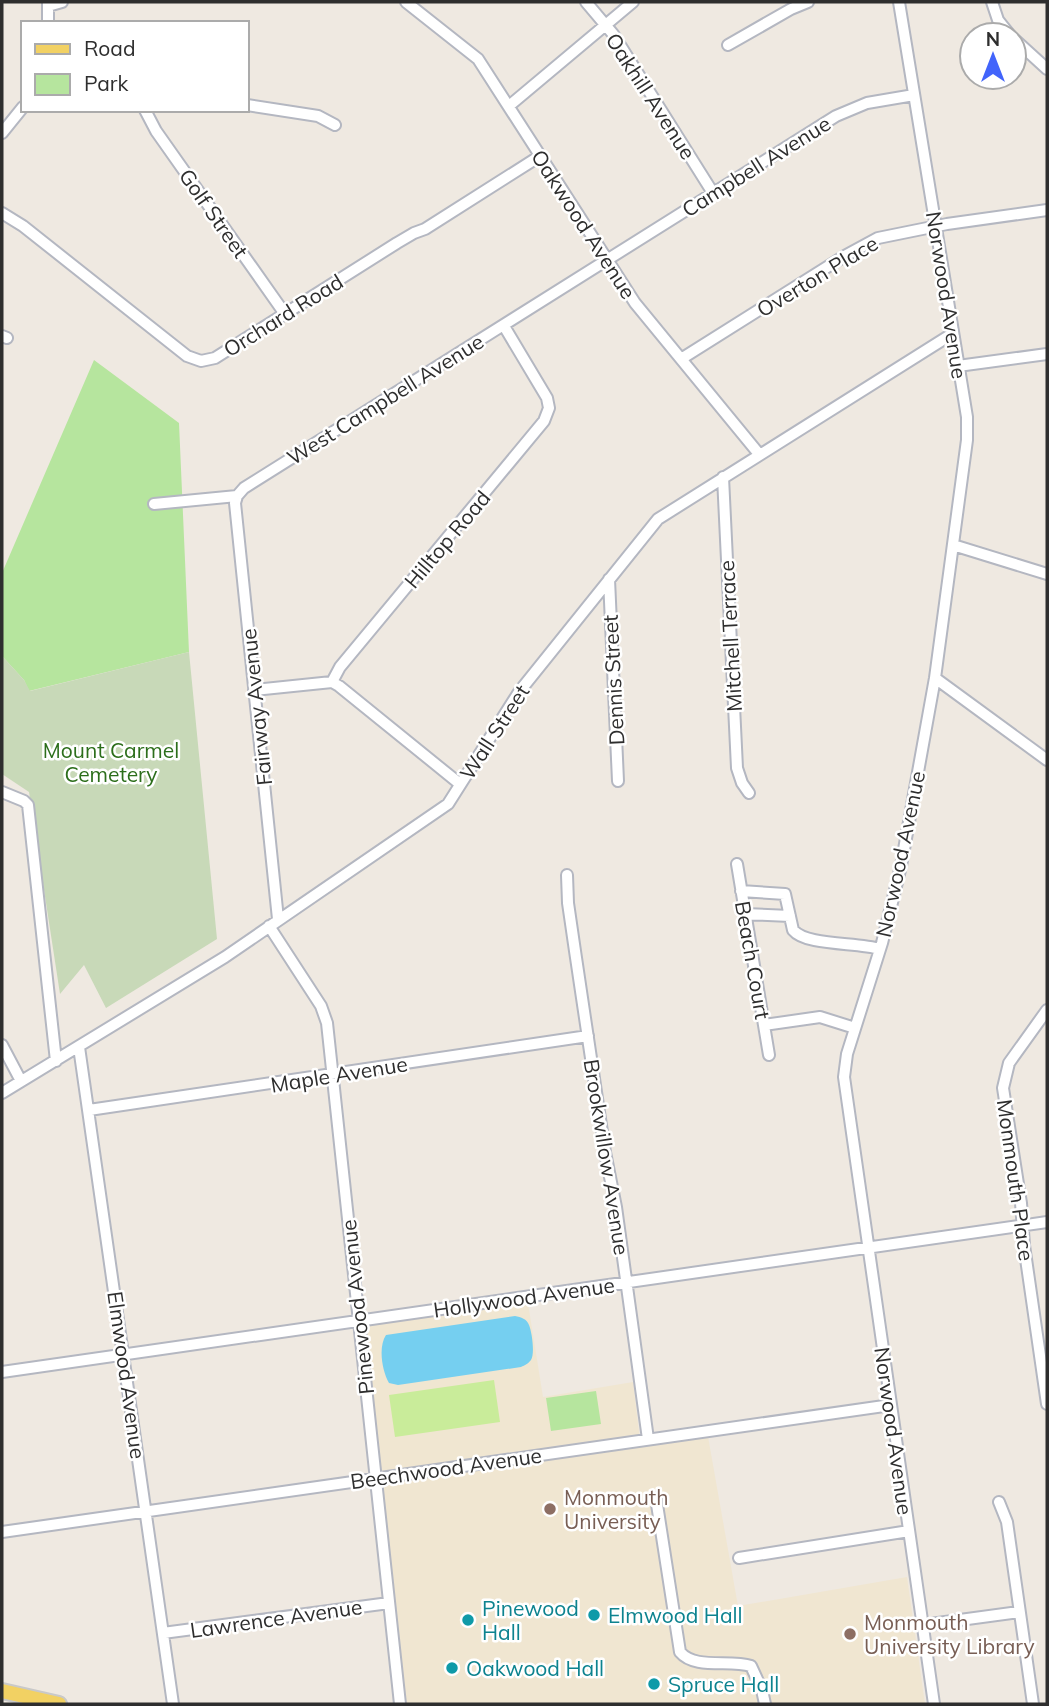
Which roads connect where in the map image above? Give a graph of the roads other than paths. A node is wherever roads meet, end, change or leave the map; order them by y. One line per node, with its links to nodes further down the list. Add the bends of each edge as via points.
1 (62, 2): 8 (street)
2 (406, 2): 16 (street, Oakwood Avenue, via 473,54)
3 (586, 2): 10 (street, Oakhill Avenue)
4 (633, 2): 10 (street)
5 (808, 2): 11 (street)
6 (899, 2): 14 (street, Norwood Avenue)
7 (992, 2): 9 (street)
8 (48, 4)
9 (999, 21)
10 (606, 25): 16 (street); 22 (street, Oakhill Avenue)
11 (728, 45)
12 (1028, 51): 13 (street)
13 (1046, 66)
14 (914, 95): 22 (street, Campbell Avenue, via 849,109); 25 (street, Norwood Avenue)
15 (248, 105): 19 (street, via 318,116)
16 (509, 106): 21 (street, Oakwood Avenue)
17 (21, 109): 20 (street)
18 (146, 112): 27 (street, Golf Street)
19 (335, 125)
20 (2, 133)
21 (540, 156): 26 (street, Oakwood Avenue); 27 (street, Orchard Road)
22 (713, 193): 26 (street, Campbell Avenue)
23 (1047, 210): 25 (street, Overton Place)
24 (2, 213): 27 (street, Orchard Road, via 193,359 215,358)
25 (936, 226): 29 (street, Norwood Avenue); 31 (street, Overton Place, via 870,242)
26 (606, 260): 28 (street, West Campbell Avenue); 31 (street, Oakwood Avenue)
27 (285, 314)
28 (503, 326): 35 (street, West Campbell Avenue); 41 (street, Hilltop Road, via 547,398 546,418)
29 (952, 334): 32 (street, Norwood Avenue); 33 (street, Wall Street)
30 (1047, 354): 32 (street)
31 (681, 359): 33 (street, Oakwood Avenue)
32 (958, 366): 37 (street, Norwood Avenue, via 967,440)
33 (759, 454): 34 (street, Wall Street)
34 (723, 477): 39 (street, Wall Street, via 658,519); 47 (street, Mitchell Terrace, via 737,768)
35 (237, 496): 36 (street); 42 (street, Fairway Avenue)
36 (154, 504)
37 (953, 545): 38 (street); 40 (street, Norwood Avenue)
38 (1047, 574)
39 (608, 579): 44 (street, Dennis Street); 45 (street, Wall Street, via 519,692)
40 (935, 678): 43 (street); 54 (street, Norwood Avenue, via 901,866)
41 (332, 682): 42 (street); 45 (street)
42 (254, 690): 53 (street, Fairway Avenue)
43 (1047, 760)
44 (618, 781)
45 (460, 785): 53 (street, Wall Street, via 447,804 429,818)
46 (2, 792): 62 (street, via 28,805)
47 (749, 793)
48 (737, 864): 50 (street, Beach Court)
49 (567, 875): 58 (street, Brookwillow Avenue)
50 (741, 891): 51 (street, Beach Court); 52 (street, via 785,894)
51 (745, 914): 52 (street); 56 (street, Beach Court)
52 (790, 916): 54 (street, via 795,933 806,940)
53 (273, 922): 60 (street, Wall Street); 63 (street, Pinewood Avenue, via 323,1009)
54 (880, 949): 57 (street, Norwood Avenue)
55 (1047, 1010): 68 (street, Monmouth Place, via 1016,1051 1003,1081)
56 (764, 1025): 57 (street, via 820,1017); 61 (street, Beach Court)
57 (855, 1028): 69 (street, Norwood Avenue, via 844,1077)
58 (588, 1036): 63 (street, Maple Avenue); 70 (street, Brookwillow Avenue)
59 (2, 1045): 64 (street)
60 (79, 1047): 62 (street, Wall Street); 66 (street, Elmwood Avenue)
61 (769, 1055)
62 (56, 1061): 64 (street, Wall Street)
63 (333, 1075): 66 (street, Maple Avenue); 71 (street, Pinewood Avenue)
64 (21, 1082): 65 (street, Wall Street)
65 (2, 1093)
66 (89, 1110): 72 (street, Elmwood Avenue)
67 (1047, 1222): 68 (street, Hollywood Avenue)
68 (1023, 1226): 69 (street, Hollywood Avenue); 74 (street, Monmouth Place)
69 (867, 1247): 70 (street, Hollywood Avenue); 75 (street, Norwood Avenue)
70 (627, 1282): 71 (street, Hollywood Avenue); 76 (street, Brookwillow Avenue)
71 (359, 1321): 72 (street, Hollywood Avenue); 77 (street, Pinewood Avenue)
72 (124, 1355): 73 (street, Hollywood Avenue); 80 (street, Elmwood Avenue)
73 (2, 1372)
74 (1047, 1404)
75 (891, 1405): 76 (street, Beechwood Avenue); 81 (street, Norwood Avenue)
76 (648, 1439): 77 (street, Beechwood Avenue)
77 (376, 1478): 80 (street, Beechwood Avenue); 84 (street, Pinewood Avenue)
78 (656, 1498): 92 (street, via 680,1652 691,1660 751,1666)
79 (999, 1502): 85 (street, via 1007,1522)
80 (146, 1511): 82 (street, Beechwood Avenue); 87 (street, Elmwood Avenue)
81 (909, 1531): 83 (street); 86 (street, Norwood Avenue)
82 (2, 1532)
83 (740, 1558)
84 (389, 1603): 87 (street, Lawrence Avenue); 91 (street, Pinewood Avenue)
85 (1019, 1612): 86 (street); 94 (street)
86 (923, 1625): 93 (street, Norwood Avenue)
87 (163, 1633): 90 (street, Elmwood Avenue)
88 (2, 1691): 89 (main road)
89 (59, 1704)
90 (173, 1704)
91 (400, 1704)
92 (765, 1704)
93 (934, 1704)
94 (1033, 1704)

